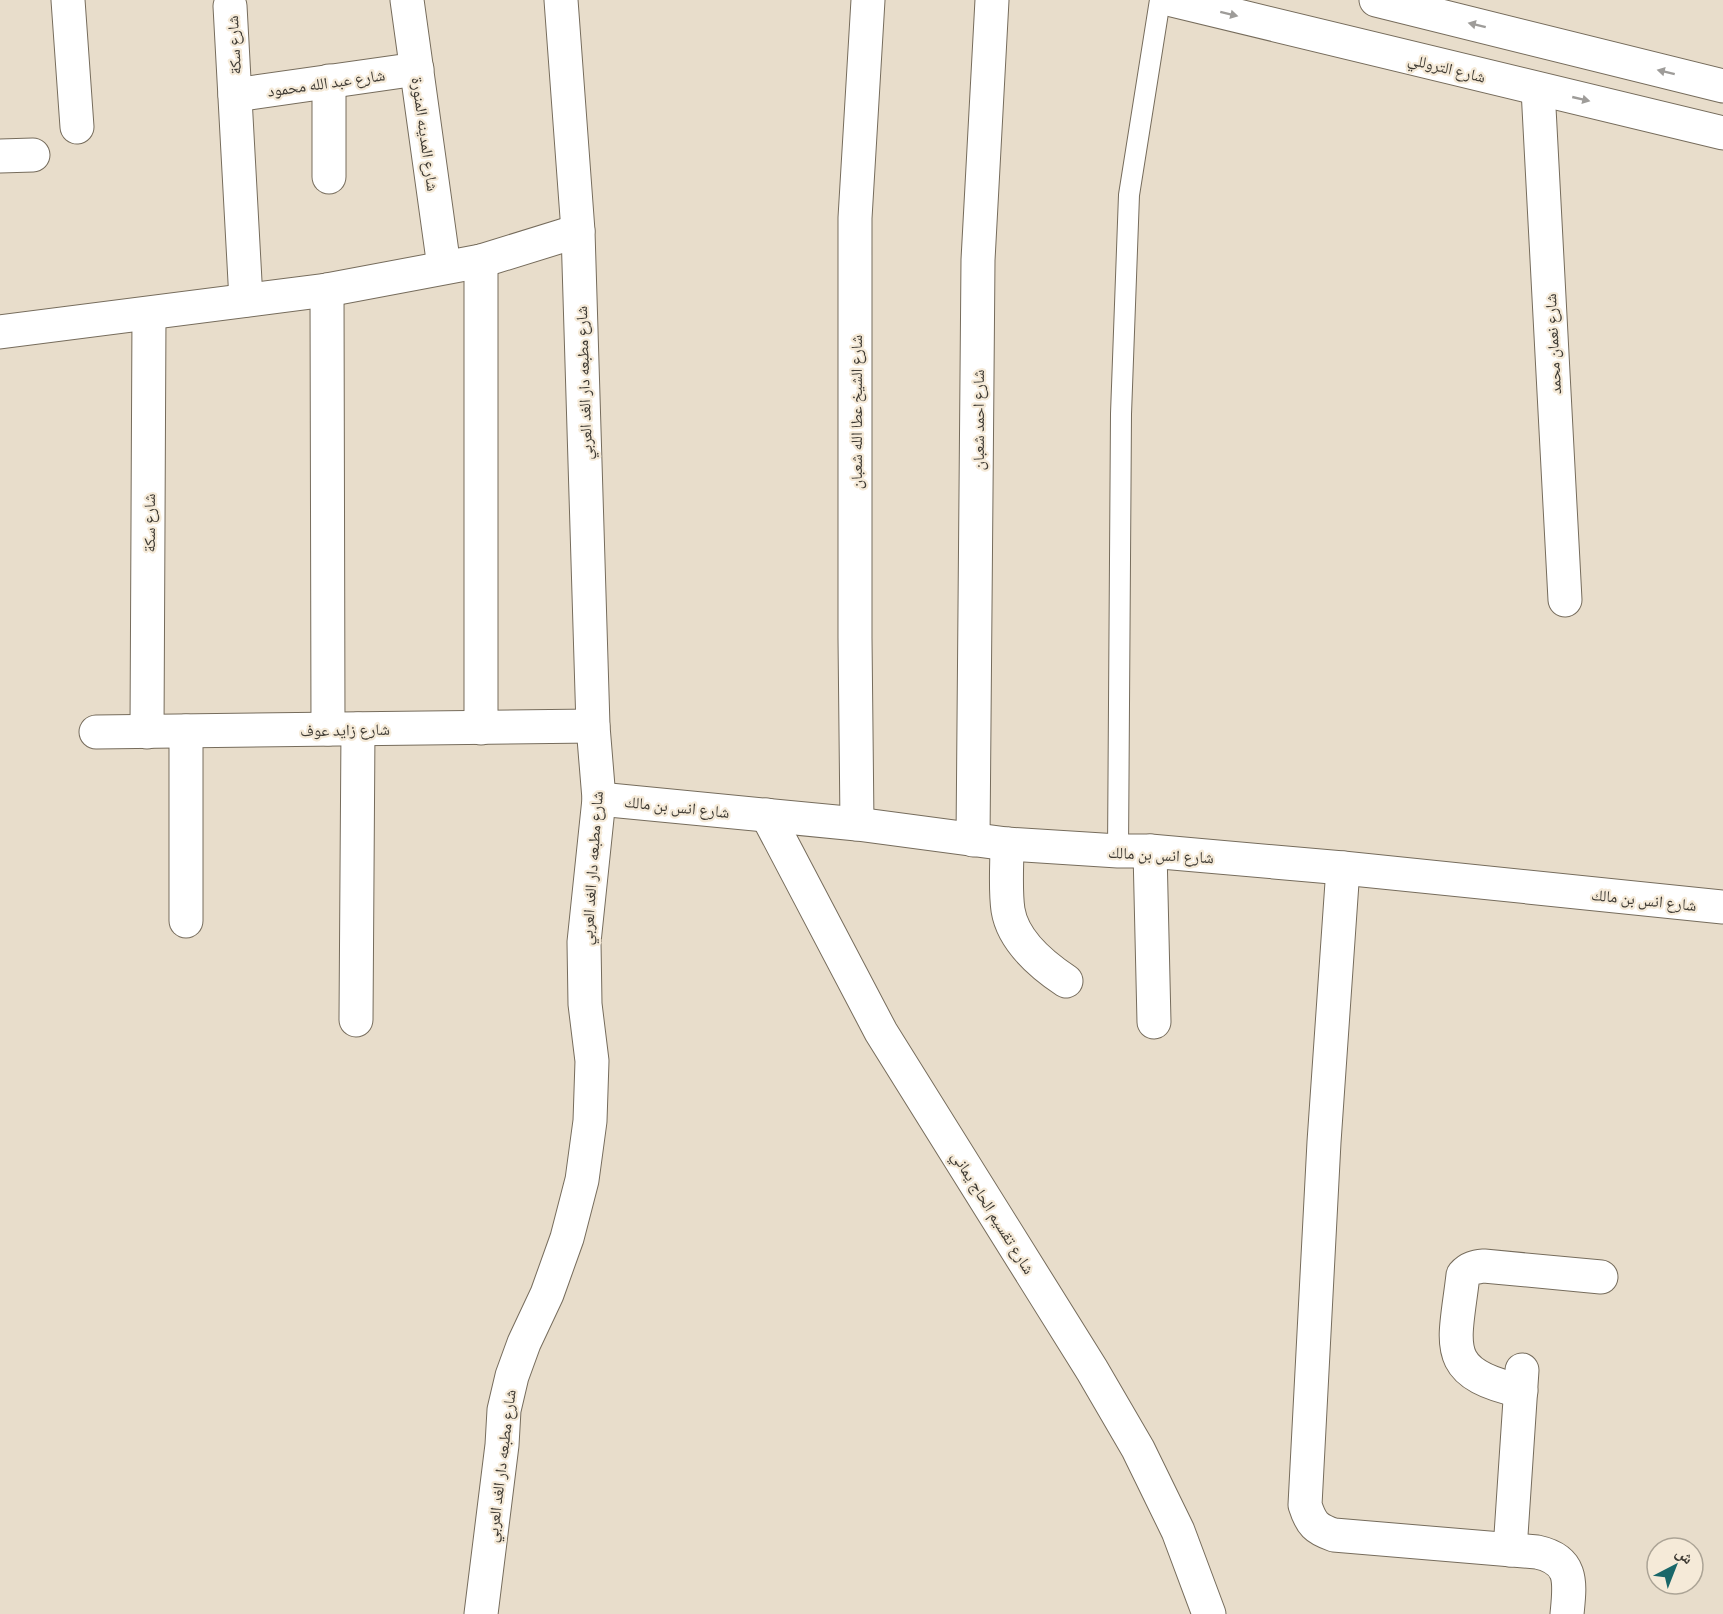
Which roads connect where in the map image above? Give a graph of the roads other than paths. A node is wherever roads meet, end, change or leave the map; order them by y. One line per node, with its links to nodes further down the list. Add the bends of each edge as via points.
1 (68, 0): 15 (street)
2 (408, 0): 10 (street, شارع المدينه المنورة)
3 (561, 0): 20 (street, شارع مطبعه دار الغد العربي)
4 (868, 0): 36 (street, شارع الشيخ عطا الله شعبان, via 855,218)
5 (992, 0): 37 (street, شارع احمد شعبان, via 978,260)
6 (1160, 0): 39 (lane, via 1129,195 1121,414)
7 (1172, 0): 13 (street, شارع التروللي, one-way to 13)
8 (1376, 0): 12 (street, one-way to 8)
9 (230, 6): 14 (street, شارع سكة)
10 (417, 69): 11 (street, شارع عبد الله محمود); 22 (street, شارع المدينه المنورة)
11 (329, 81): 14 (street, شارع عبد الله محمود); 19 (street)
12 (1723, 86)
13 (1538, 89): 16 (street, شارع التروللي, one-way to 16); 27 (street, شارع نعمان محمد)
14 (235, 95): 24 (street, شارع سكة)
15 (77, 127)
16 (1723, 133)
17 (33, 155): 18 (street)
18 (0, 156)
19 (329, 177)
20 (578, 231): 21 (street); 28 (street, شارع مطبعه دار الغد العربي)
21 (482, 261): 22 (street); 29 (street)
22 (444, 267): 23 (street)
23 (327, 290): 24 (street); 30 (street)
24 (246, 300): 25 (street)
25 (148, 314): 26 (street); 33 (street, شارع سكة)
26 (0, 332)
27 (1566, 600)
28 (593, 726): 29 (street, شارع زايد عوف); 34 (street, شارع مطبعه دار الغد العربي)
29 (481, 728): 30 (street, شارع زايد عوف)
30 (343, 729): 31 (street, شارع زايد عوف); 45 (street)
31 (186, 731): 33 (street, شارع زايد عوف); 43 (street)
32 (96, 732): 33 (street, شارع زايد عوف)
33 (147, 732)
34 (599, 799): 35 (street, شارع انس بن مالك); 49 (street, شارع مطبعه دار الغد العربي, via 584,942 585,1004 592,1061 583,1170 567,1238 524,1343 504,1410)
35 (767, 815): 36 (street, شارع انس بن مالك); 50 (street, شارع تقسيم الحاج يماني, via 881,1032 1138,1449 1178,1530)
36 (857, 824): 37 (street, شارع انس بن مالك)
37 (973, 840): 38 (street, شارع انس بن مالك)
38 (1007, 844): 39 (street, شارع انس بن مالك); 44 (street, via 1008,911 1017,933 1030,952)
39 (1118, 851): 40 (street, شارع انس بن مالك)
40 (1150, 851): 41 (street, شارع انس بن مالك); 46 (street)
41 (1343, 868): 42 (street, شارع انس بن مالك); 48 (street, via 1305,1505 1310,1520 1320,1530 1334,1535)
42 (1723, 907)
43 (186, 921)
44 (1066, 981)
45 (357, 1020)
46 (1154, 1022)
47 (1601, 1277): 48 (street, via 1484,1266 1467,1270 1463,1275 1455,1340 1460,1362 1476,1376 1497,1386 1522,1381)
48 (1510, 1550): 51 (street, via 1551,1555 1562,1564 1570,1581)
49 (481, 1614)
50 (1209, 1614)
51 (1567, 1614)

